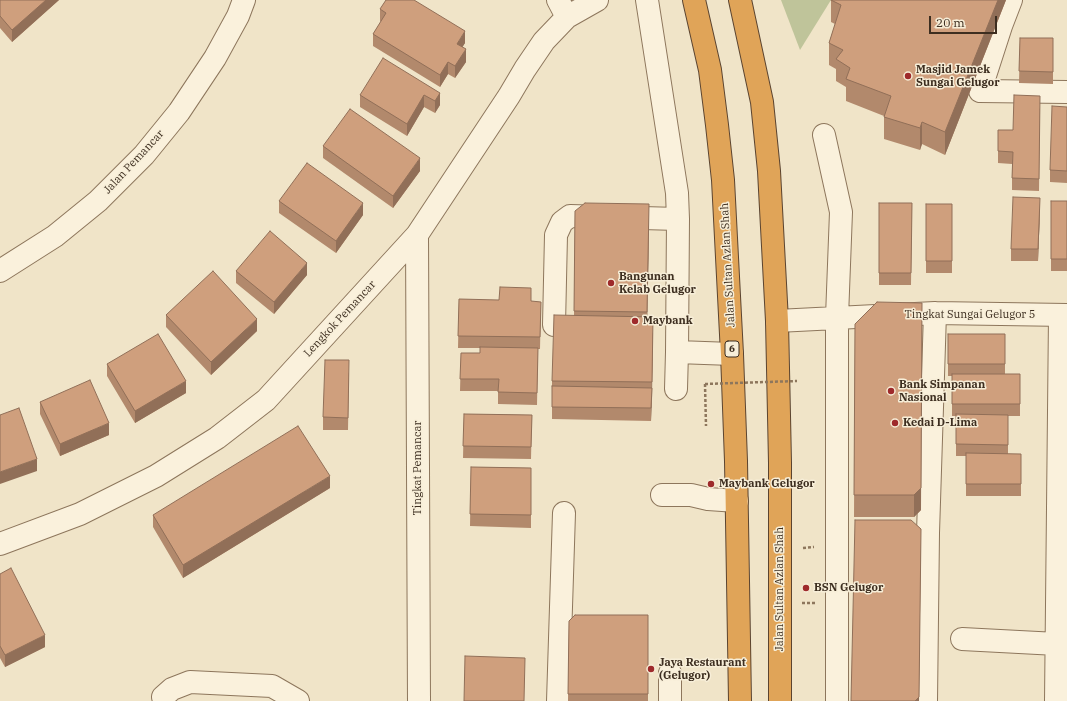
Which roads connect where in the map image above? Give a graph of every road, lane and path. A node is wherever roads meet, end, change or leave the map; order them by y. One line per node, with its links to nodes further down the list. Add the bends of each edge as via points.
1 (244, 0): 12 (street, Jalan Pemancar, via 215,58 179,112 144,155 98,201 55,236)
2 (597, 0): 7 (street, Lengkok Pemancar)
3 (646, 0): 10 (street, via 677,193)
4 (694, 0): 19 (highway, Jalan Sultan Azlan Shah / 6, via 710,70 723,180)
5 (740, 0): 16 (highway, Jalan Sultan Azlan Shah, via 762,102 769,171)
6 (1011, 0): 8 (street, via 980,91)
7 (562, 8): 11 (street, Lengkok Pemancar, via 510,96)
8 (1067, 92)
9 (824, 135): 15 (street, via 841,212)
10 (678, 219): 17 (street, via 570,216 562,222 556,235); 18 (street)
11 (417, 235): 30 (street, Lengkok Pemancar, via 266,400 217,438 156,476 80,514); 37 (street, Tingkat Pemancar)
12 (0, 271)
13 (935, 313): 14 (street, Tingkat Sungai Gelugor 5); 15 (street, Tingkat Sungai Gelugor 5); 26 (street)
14 (1064, 315): 31 (street)
15 (837, 317): 16 (street, Tingkat Sungai Gelugor 5); 27 (street)
16 (777, 321): 41 (highway, Jalan Sultan Azlan Shah)
17 (554, 325)
18 (676, 352): 19 (street); 21 (street)
19 (732, 354): 24 (highway, Jalan Sultan Azlan Shah / 6)
20 (797, 381): 22 (path, bridge, via 705,384)
21 (676, 389)
22 (706, 426)
23 (662, 495): 24 (street, via 691,495)
24 (736, 501): 40 (highway, Jalan Sultan Azlan Shah / 6)
25 (564, 513): 38 (street)
26 (928, 533): 29 (street); 43 (street)
27 (838, 534): 28 (street); 42 (street)
28 (860, 534)
29 (905, 534)
30 (0, 544)
31 (1062, 547): 33 (street)
32 (962, 639): 33 (street)
33 (1057, 644): 44 (street)
34 (670, 673): 39 (street)
35 (163, 697): 36 (street, via 172,689 190,682 272,686)
36 (298, 701)
37 (419, 701)
38 (558, 701)
39 (670, 701)
40 (740, 701)
41 (780, 701)
42 (837, 701)
43 (926, 701)
44 (1056, 701)

